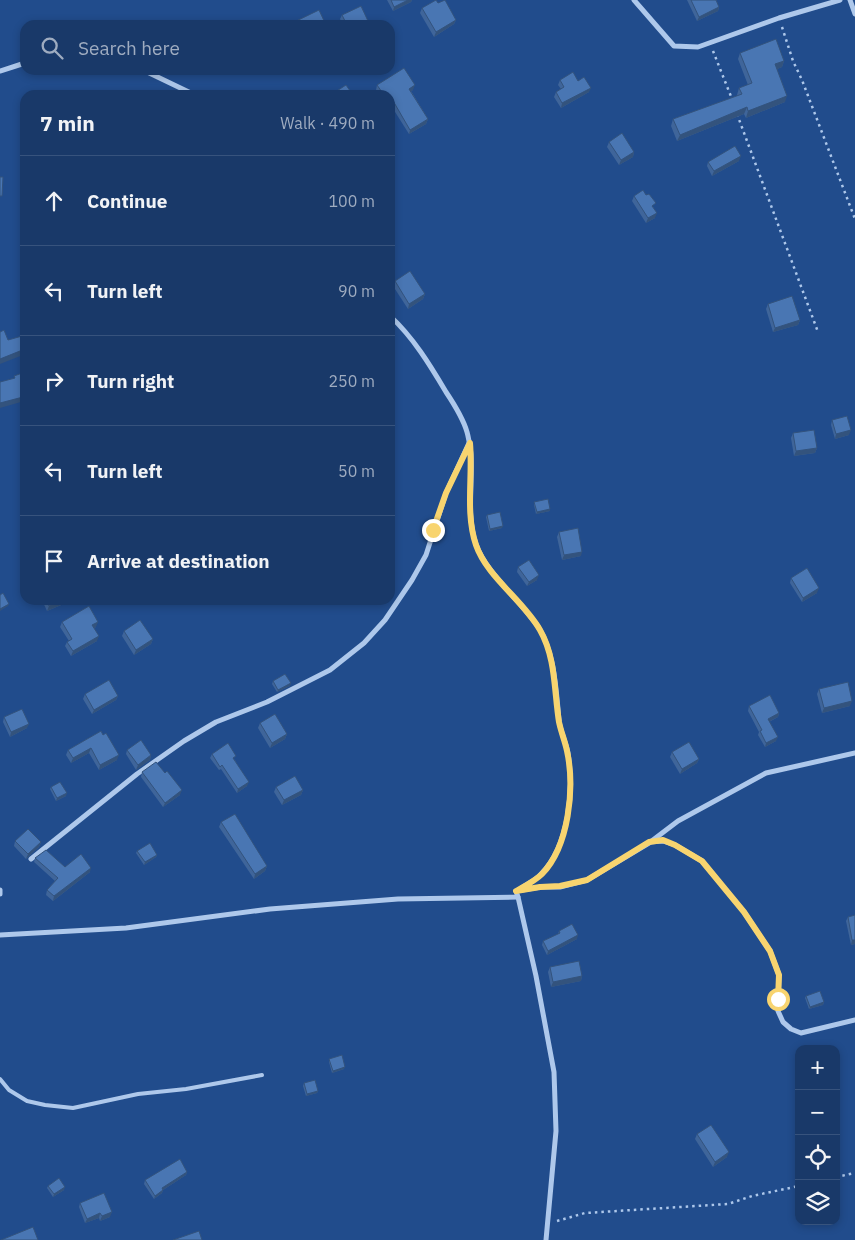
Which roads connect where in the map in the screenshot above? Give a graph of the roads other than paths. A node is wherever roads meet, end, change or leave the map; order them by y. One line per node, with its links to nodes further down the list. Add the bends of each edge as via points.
1 (634, 0): 2 (street, via 674,46 698,47)
2 (840, 0)
3 (850, 0): 4 (street)
4 (855, 14)
5 (20, 64): 6 (street)
6 (0, 70)
7 (153, 75): 8 (street)
8 (185, 90)
9 (395, 322): 10 (street, via 433,371 460,416)
10 (470, 443): 13 (street, via 446,493 426,555 385,620 364,643 330,670 267,702 216,722 184,741); 16 (street, via 471,528 476,547 539,629 548,646 568,761 570,797 558,849 540,875)
11 (855, 752): 12 (street, via 766,773 678,821)
12 (649, 842): 16 (street, via 587,880); 18 (street, via 663,840 702,861 744,912 770,951 779,975 778,1011 791,1029 801,1033)
13 (30, 859)
14 (0, 890): 15 (street)
15 (0, 894)
16 (517, 894): 17 (street, via 357,902 270,909 126,928); 21 (street, via 554,1072 556,1131)
17 (0, 935)
18 (855, 1020)
19 (262, 1075): 20 (lane, via 138,1094 73,1108 27,1101 9,1090)
20 (0, 1079)
21 (546, 1240)

